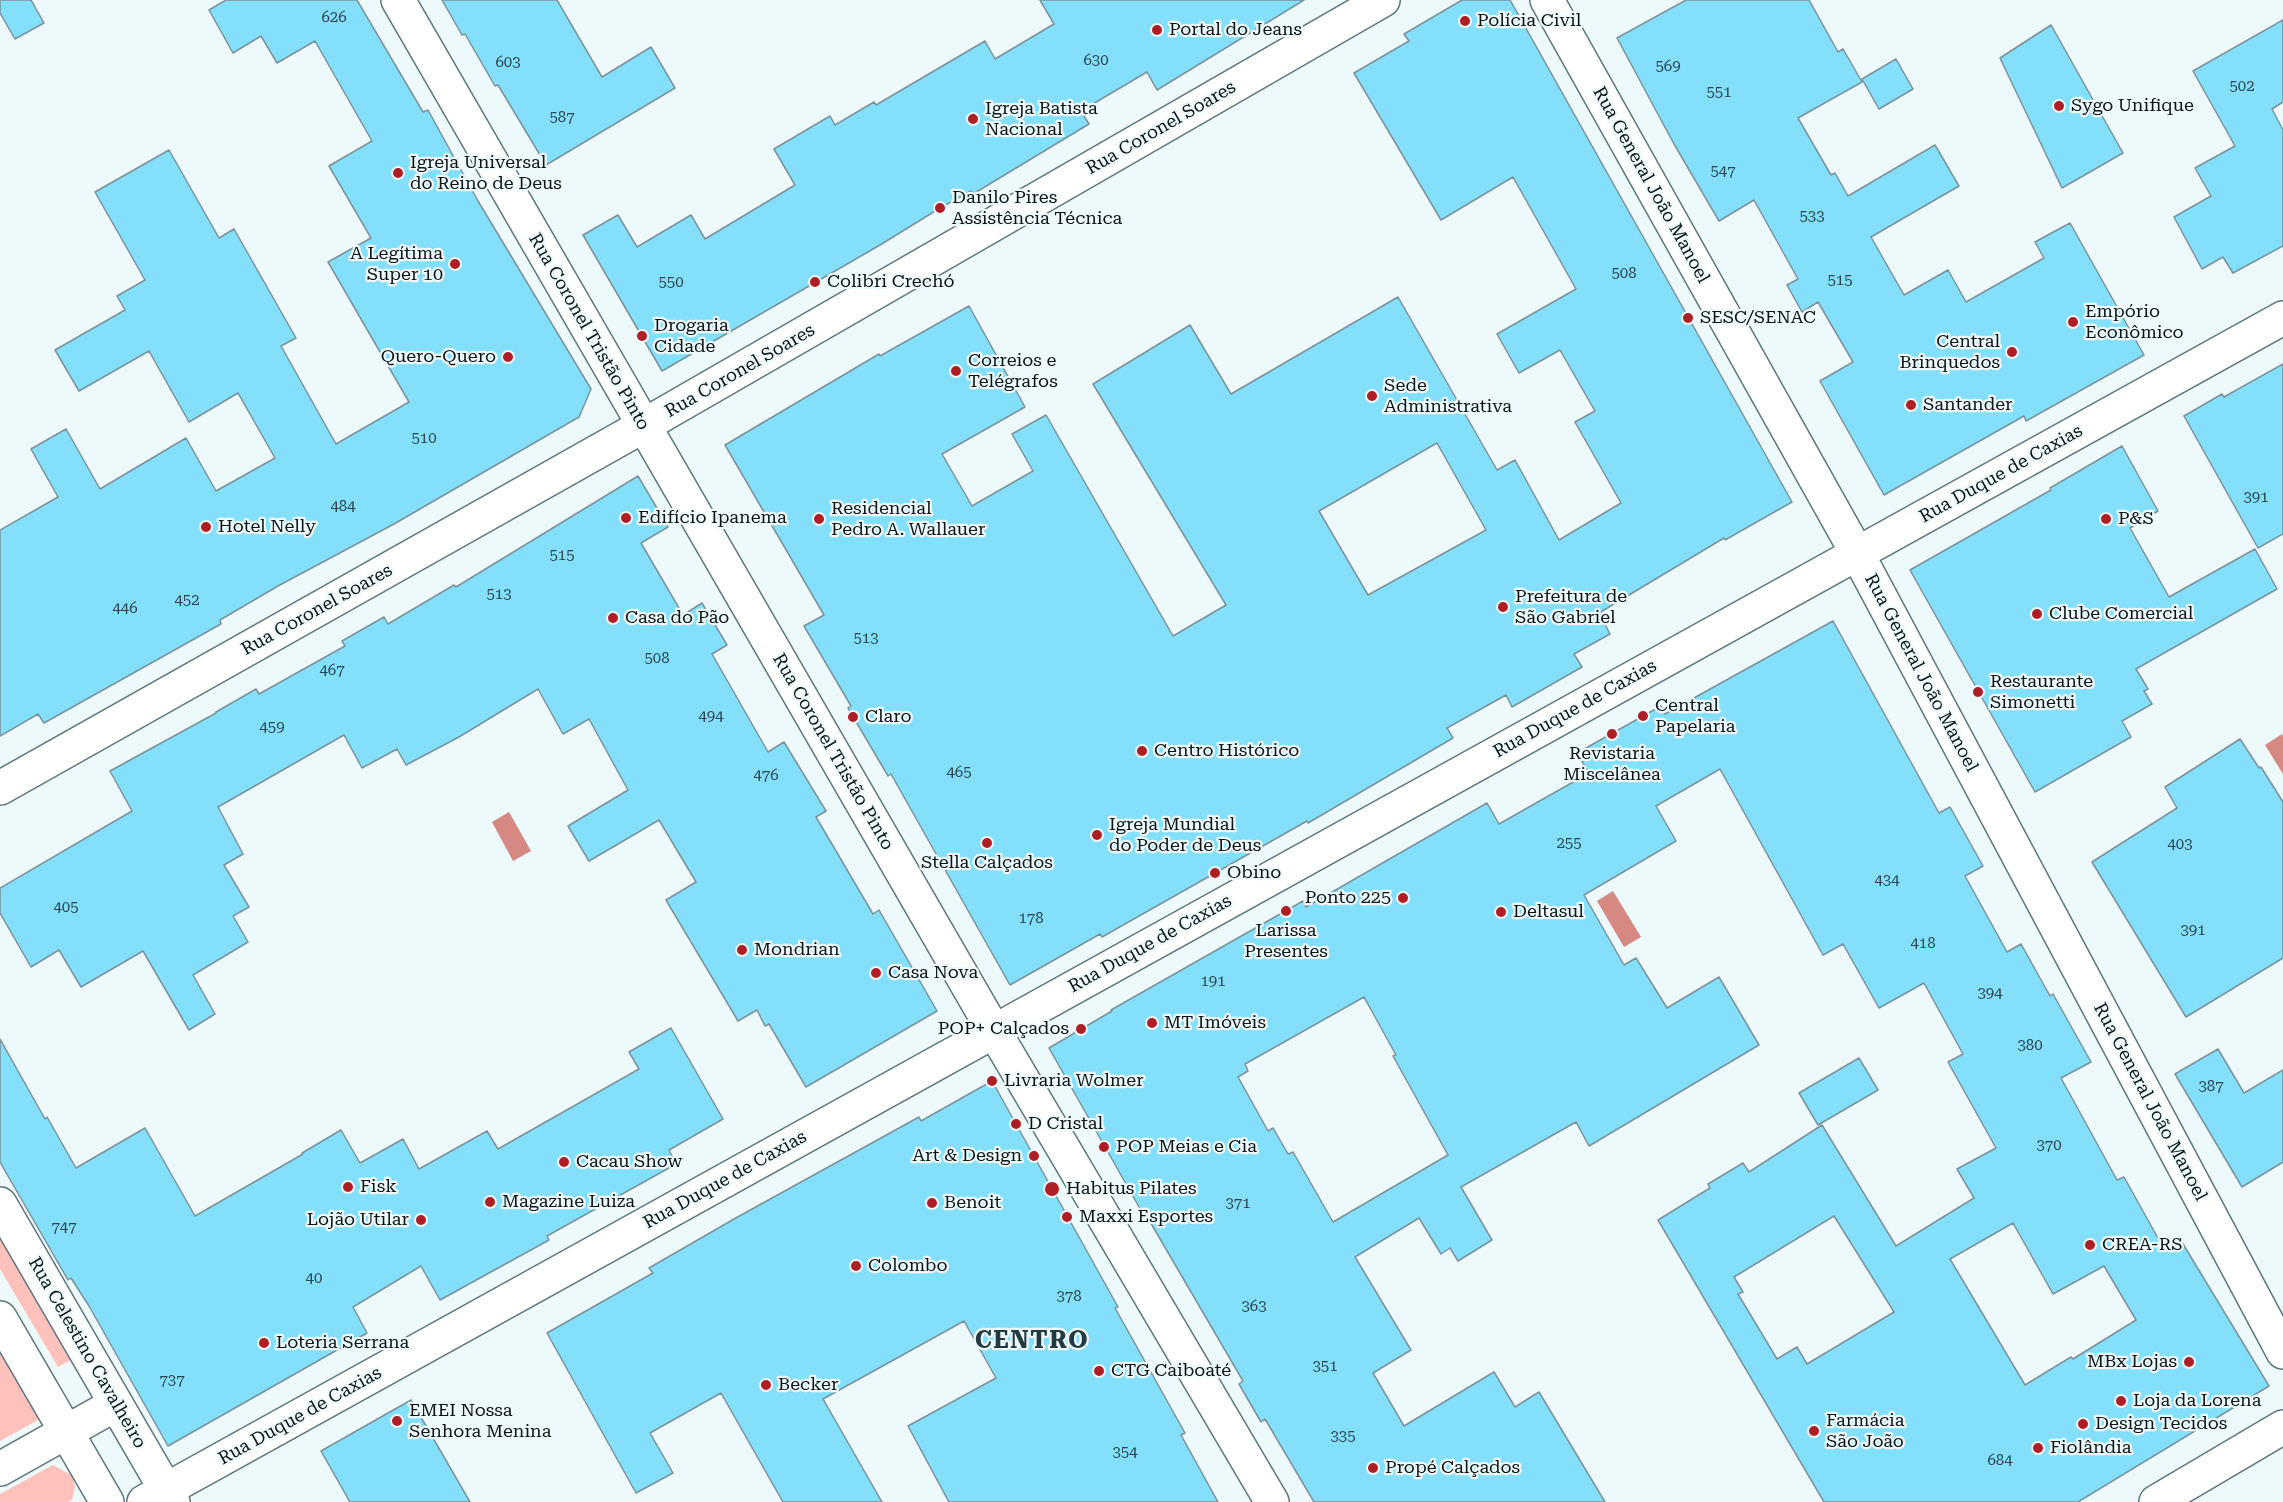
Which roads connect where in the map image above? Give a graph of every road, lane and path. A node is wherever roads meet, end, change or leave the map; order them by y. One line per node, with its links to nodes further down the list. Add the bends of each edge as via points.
1 (398, 0): 5 (street, Rua Coronel Tristão Pinto)
2 (1383, 0): 5 (street, Rua Coronel Soares)
3 (1547, 0): 6 (street, Rua General João Manoel)
4 (2283, 318): 6 (street, Rua Duque de Caxias)
5 (643, 426): 7 (street, Rua Coronel Soares); 8 (street, Rua Coronel Tristão Pinto)
6 (1857, 553): 8 (street, Rua Duque de Caxias); 11 (street, Rua General João Manoel)
7 (0, 788)
8 (994, 1031): 16 (street, Rua Duque de Caxias); 18 (street, Rua Coronel Tristão Pinto)
9 (0, 1204): 12 (street, Rua Celestino Cavalheiro)
10 (0, 1318): 14 (street)
11 (2283, 1352)
12 (116, 1404): 14 (street); 16 (street, Rua Celestino Cavalheiro)
13 (2283, 1427): 19 (street)
14 (67, 1431): 15 (street); 17 (street)
15 (0, 1469)
16 (161, 1498)
17 (107, 1502)
18 (1272, 1502)
19 (2156, 1502)

